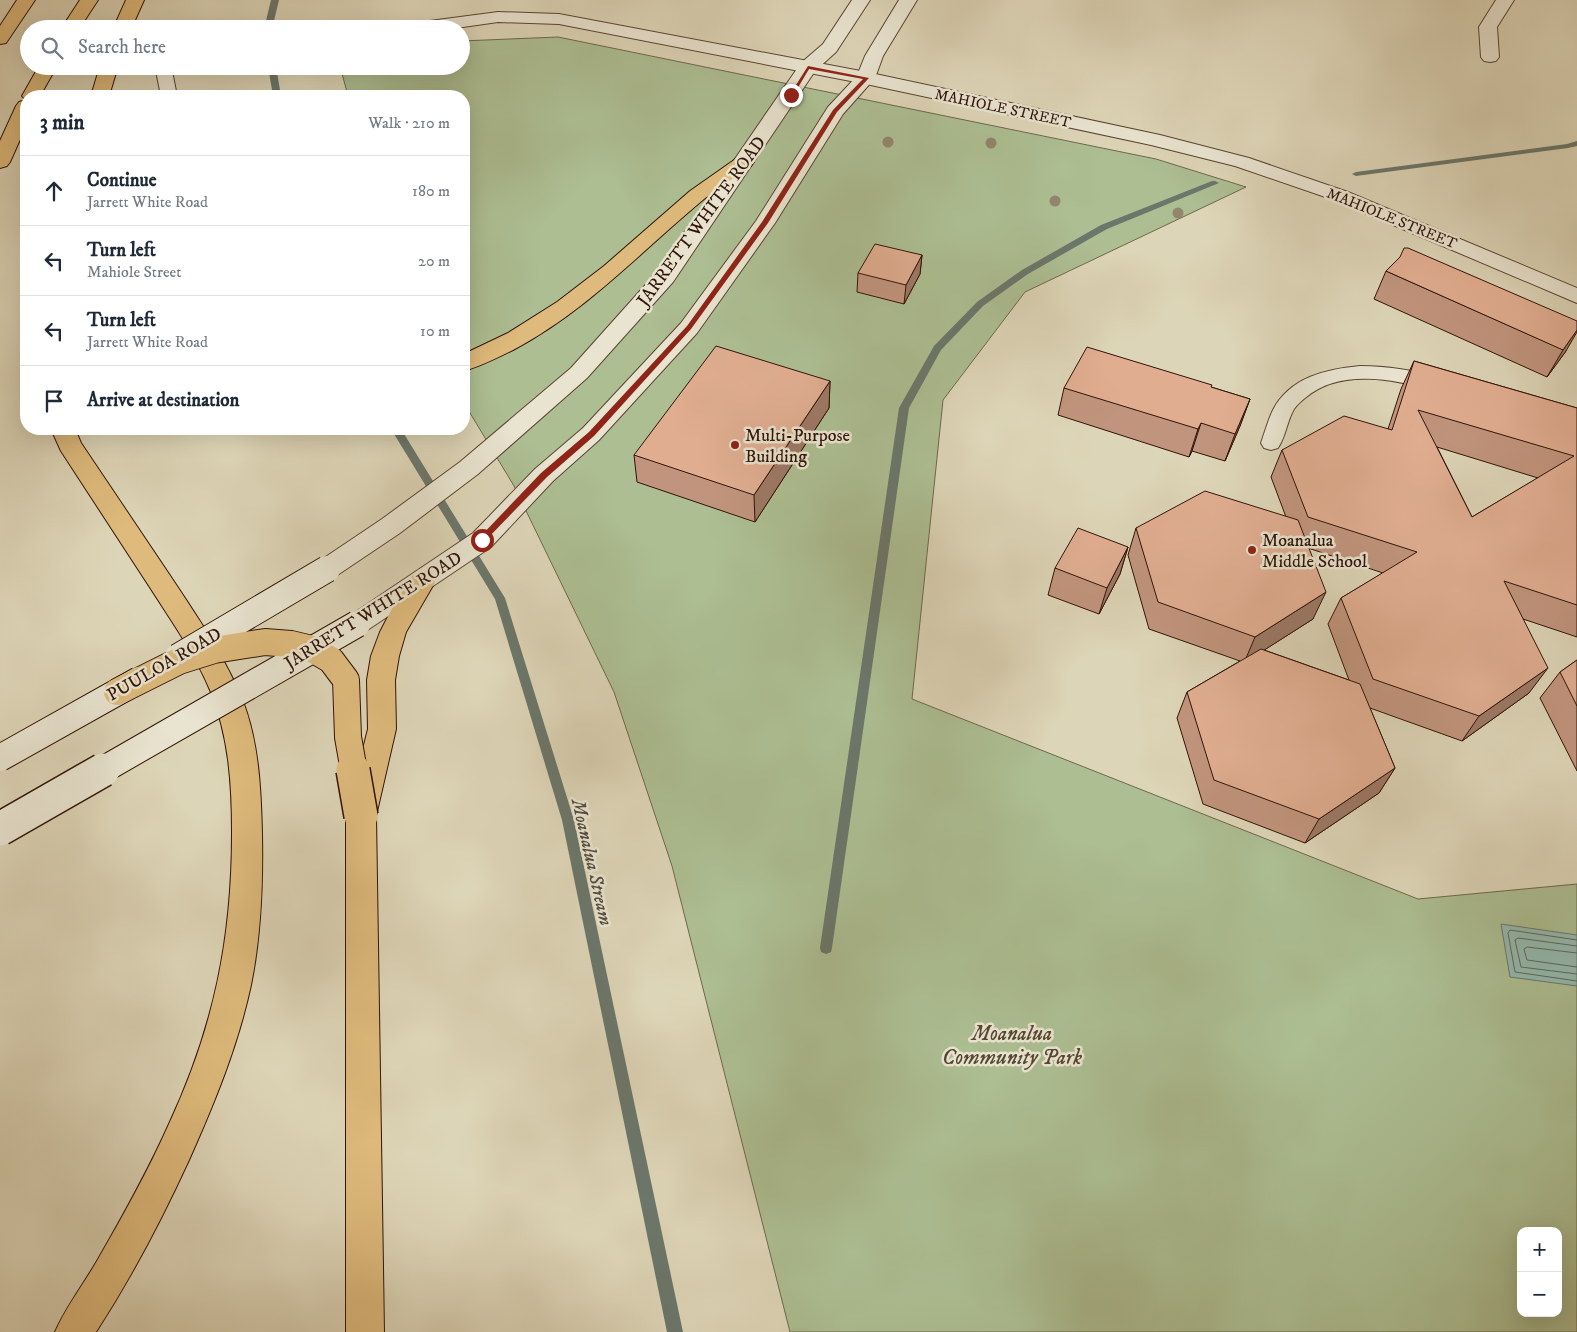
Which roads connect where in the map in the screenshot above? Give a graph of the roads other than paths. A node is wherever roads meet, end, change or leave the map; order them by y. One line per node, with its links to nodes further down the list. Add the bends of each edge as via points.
1 (26, 0): 10 (highway)
2 (88, 0): 7 (highway)
3 (135, 0): 8 (highway)
4 (861, 0): 12 (street, JARRETT WHITE ROAD, via 830,48)
5 (908, 0): 16 (street, JARRETT WHITE ROAD, via 874,56)
6 (1505, 0): 11 (street, via 1488,27)
7 (76, 20)
8 (126, 20)
9 (470, 21): 12 (street, MAHIOLE STREET, via 498,17 559,19)
10 (0, 39)
11 (1490, 57)
12 (808, 67): 16 (street, MAHIOLE STREET); 22 (street, JARRETT WHITE ROAD)
13 (43, 75): 17 (highway)
14 (106, 75): 18 (highway)
15 (165, 75): 19 (lane)
16 (866, 78): 23 (street, MAHIOLE STREET, via 1153,139 1242,162 1359,203); 29 (street, JARRETT WHITE ROAD, via 835,111 765,223 711,300 660,361 591,434 544,475 482,540)
17 (34, 90)
18 (102, 90)
19 (168, 90)
20 (20, 119): 21 (highway)
21 (0, 162)
22 (744, 162): 24 (highway, via 698,194 576,299 535,327); 28 (street, JARRETT WHITE ROAD, via 665,277 579,373 469,468 392,526)
23 (1577, 296)
24 (470, 360)
25 (1456, 390): 27 (lane, via 1419,379 1376,372 1329,378 1300,391 1288,403)
26 (66, 435): 35 (highway, bridge, via 205,654 230,704 240,742 248,855 235,984 215,1054 188,1124 143,1214 94,1303)
27 (1271, 443)
28 (327, 569): 31 (street, PUULOA ROAD, bridge)
29 (422, 582): 30 (street, JARRETT WHITE ROAD, bridge); 33 (highway, via 393,632 385,656 381,680 382,729)
30 (312, 649): 31 (highway, bridge, via 265,642 214,650 178,661); 33 (highway, bridge, via 331,660 346,680 348,738); 34 (street, JARRETT WHITE ROAD, bridge)
31 (117, 692): 32 (street, PUULOA ROAD, bridge)
32 (0, 758)
33 (361, 816): 36 (highway)
34 (0, 829)
35 (74, 1332)
36 (365, 1332)

